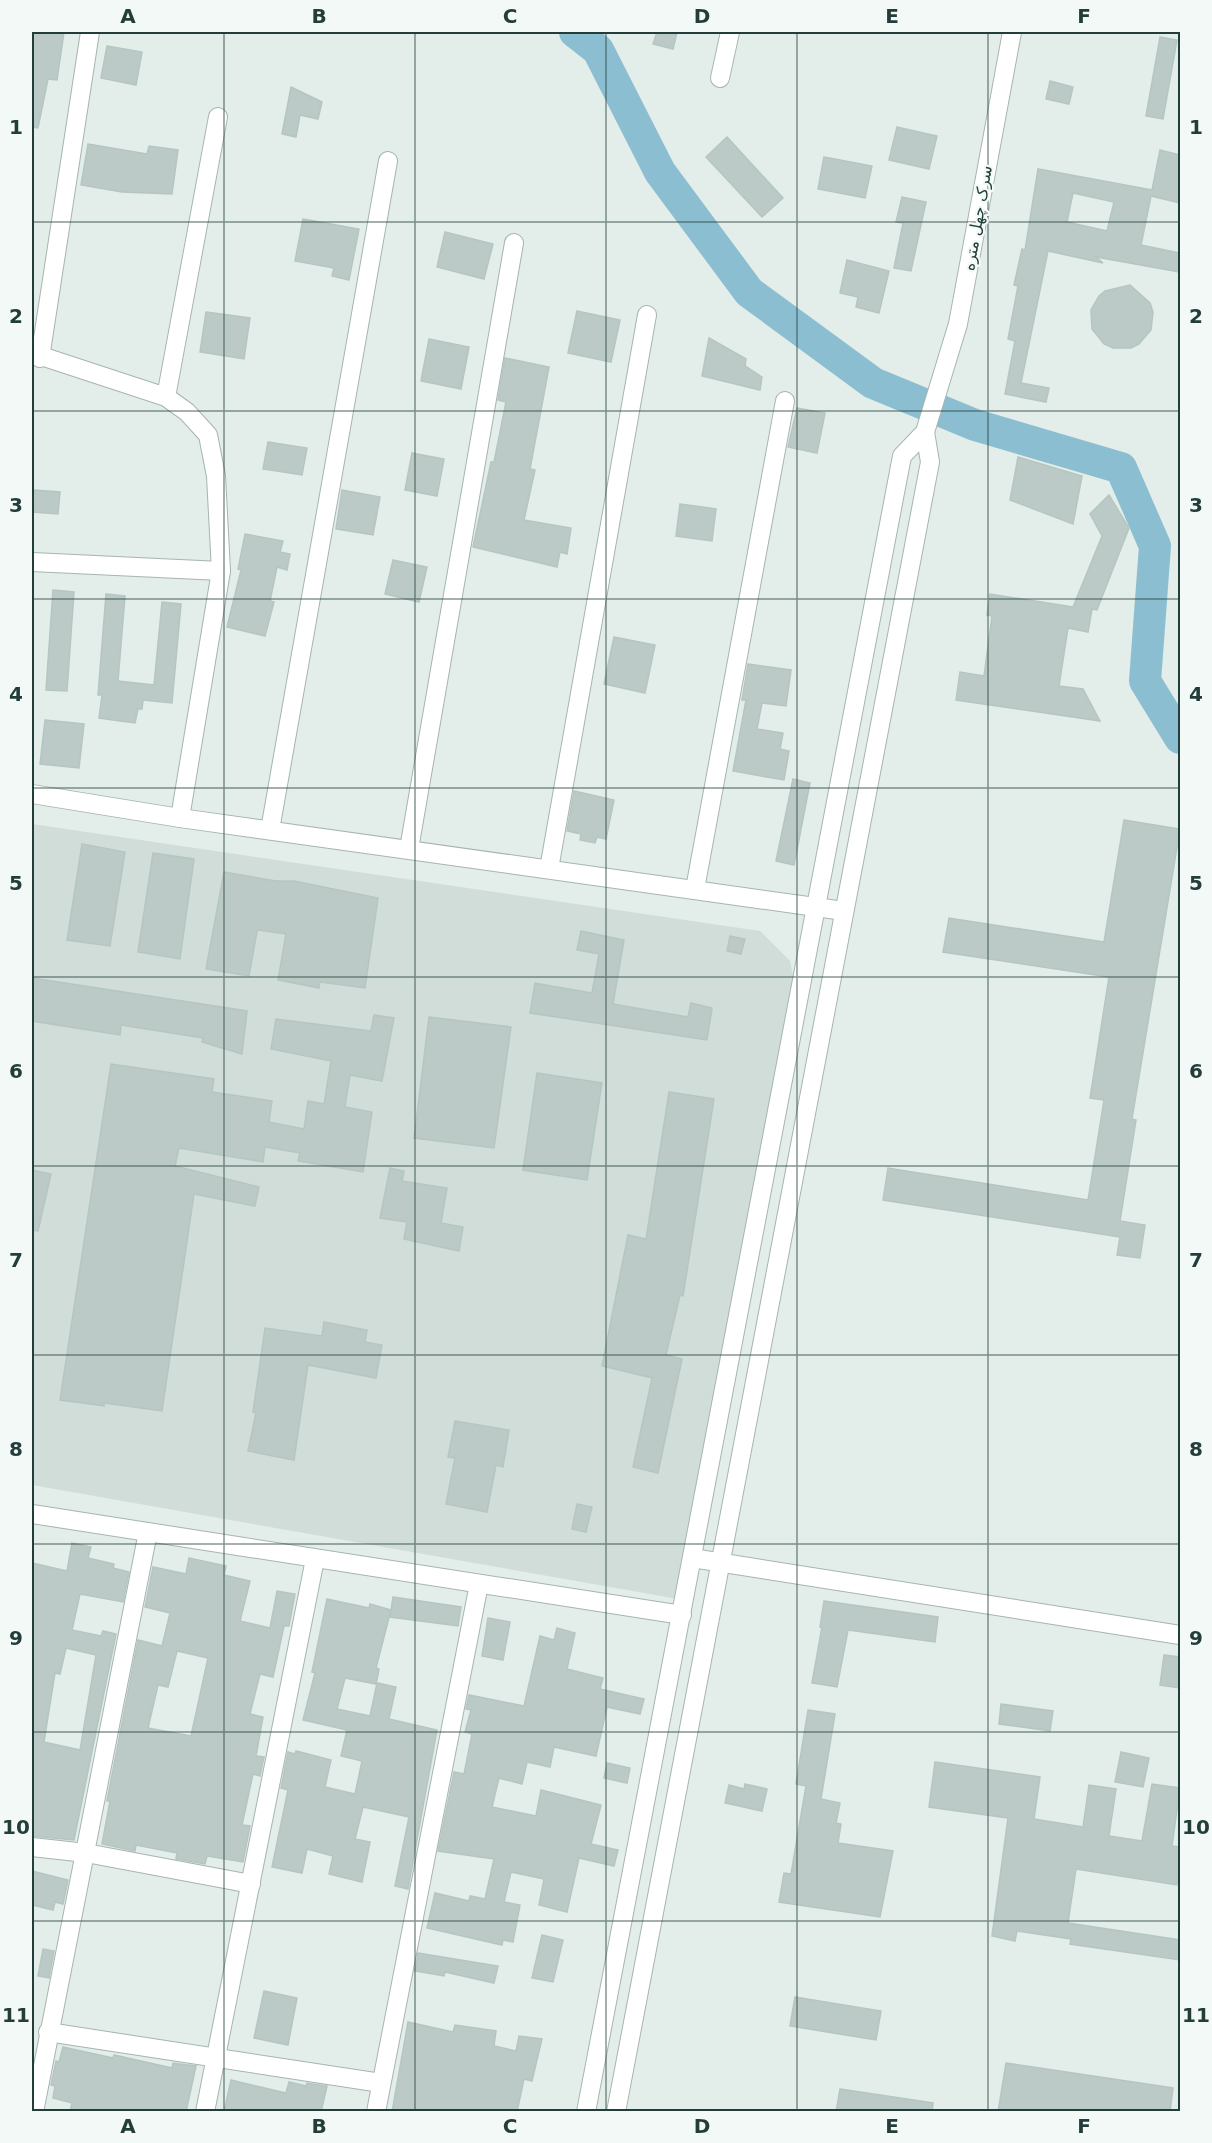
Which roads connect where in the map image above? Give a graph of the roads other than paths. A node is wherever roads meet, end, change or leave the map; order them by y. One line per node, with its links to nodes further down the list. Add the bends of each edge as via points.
1 (90, 32): 9 (street)
2 (730, 32): 4 (street)
3 (1012, 32): 12 (street, سرک چهل متره, via 958,324)
4 (720, 78)
5 (218, 117): 10 (street)
6 (388, 161): 17 (street)
7 (514, 243): 18 (street)
8 (647, 315): 19 (street)
9 (36, 355): 10 (street)
10 (166, 397): 14 (street, via 208,435 216,476)
11 (786, 401): 20 (street)
12 (925, 432): 21 (street, via 902,456); 22 (street, via 930,462)
13 (32, 562): 14 (street)
14 (221, 571): 16 (street)
15 (32, 794): 16 (street)
16 (180, 818): 17 (street)
17 (270, 830): 18 (street)
18 (409, 849): 19 (street)
19 (549, 869): 20 (street)
20 (695, 890): 21 (street)
21 (814, 907): 22 (street); 25 (street)
22 (844, 911): 27 (street)
23 (32, 1514): 24 (street)
24 (148, 1532): 26 (street); 32 (street)
25 (692, 1558): 27 (street); 29 (street)
26 (315, 1559): 28 (street); 33 (street)
27 (719, 1562): 30 (street); 41 (street)
28 (479, 1584): 29 (street); 36 (street)
29 (682, 1615): 40 (street)
30 (1180, 1635)
31 (32, 1847): 32 (street)
32 (86, 1853): 33 (street); 34 (street)
33 (251, 1884): 35 (street)
34 (48, 2032): 35 (street); 37 (street)
35 (216, 2057): 36 (street); 38 (street)
36 (381, 2083): 39 (street)
37 (34, 2112)
38 (205, 2112)
39 (376, 2112)
40 (586, 2112)
41 (616, 2112)

